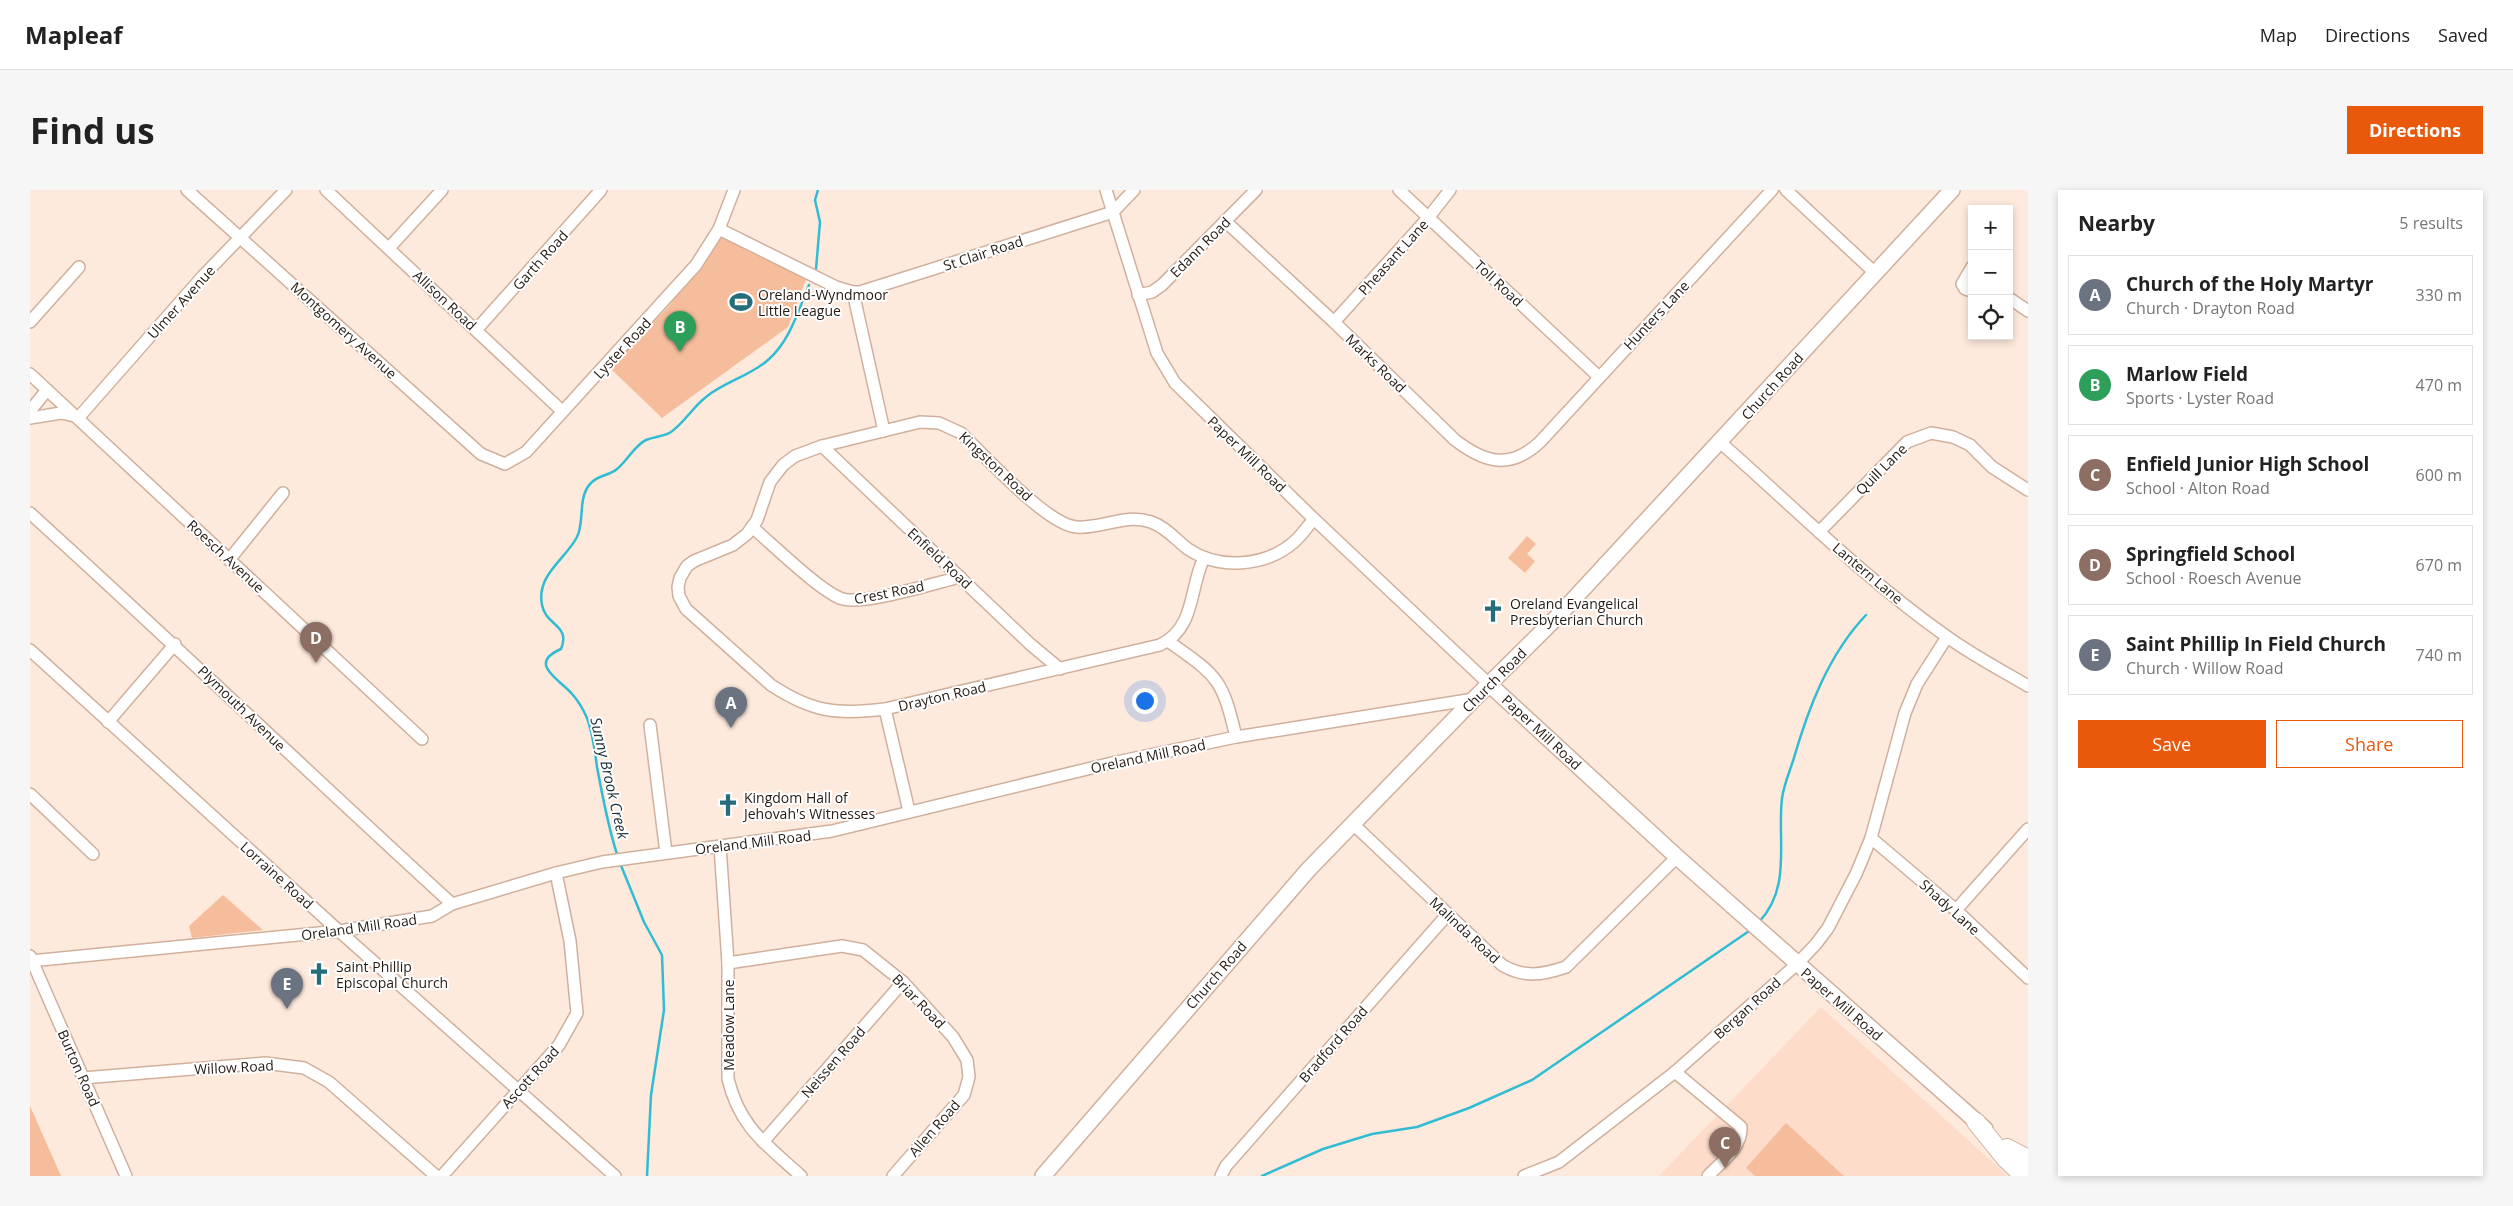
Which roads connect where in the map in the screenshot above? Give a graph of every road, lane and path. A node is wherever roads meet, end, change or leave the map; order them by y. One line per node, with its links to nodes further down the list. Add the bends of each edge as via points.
1 (187, 190): 19 (street, Montgomery Avenue)
2 (286, 190): 19 (street, Ulmer Avenue)
3 (326, 190): 20 (street, Allison Road)
4 (442, 190): 20 (street)
5 (601, 190): 31 (street, Garth Road)
6 (734, 190): 18 (street, Lyster Road)
7 (1106, 190): 15 (street, Paper Mill Road)
8 (1134, 190): 15 (street)
9 (1256, 190): 17 (street, Edann Road)
10 (1398, 190): 16 (street, Toll Road)
11 (1450, 190): 16 (street, Pheasant Lane)
12 (1772, 190): 33 (street, Hunters Lane)
13 (1786, 190): 22 (street)
14 (1952, 190): 22 (main road, Church Road)
15 (1113, 212): 25 (street, St Clair Road); 26 (street, Paper Mill Road)
16 (1428, 218): 30 (street, Pheasant Lane); 33 (street, Toll Road)
17 (1225, 221): 26 (street, Edann Road, via 1162,286); 30 (street, Marks Road)
18 (718, 229): 25 (street, via 836,287); 35 (street, Lyster Road, via 696,265)
19 (241, 238): 37 (street, Ulmer Avenue); 43 (street, Montgomery Avenue, via 481,454)
20 (389, 248): 31 (street, Allison Road)
21 (79, 267): 29 (street)
22 (1875, 273): 41 (main road, Church Road)
23 (1968, 274): 24 (street, via 1962,284)
24 (1968, 290)
25 (853, 292): 39 (street)
26 (1138, 295): 47 (street, Paper Mill Road, via 1157,353 1171,377 1194,404)
27 (2013, 301): 28 (street)
28 (2028, 311)
29 (30, 322)
30 (1334, 322): 40 (street, Marks Road, via 1455,440 1474,454 1497,461 1516,458 1530,452)
31 (477, 329): 35 (street, Allison Road)
32 (30, 374): 34 (street, Roesch Avenue)
33 (1599, 377): 40 (street, Hunters Lane)
34 (47, 390): 36 (street); 37 (street, Roesch Avenue)
35 (562, 411): 43 (street, Lyster Road, via 526,452)
36 (30, 412)
37 (78, 417): 38 (street, via 61,413); 51 (street, Roesch Avenue)
38 (30, 418)
39 (884, 431): 42 (street, Kingston Road); 50 (street, Kingston Road, via 927,421 950,426 1059,522 1082,527 1125,518 1152,522)
40 (1540, 442)
41 (1720, 443): 49 (street, Lantern Lane); 59 (main road, Church Road, via 1560,615)
42 (822, 446): 48 (street, Kingston Road, via 795,456 779,470 770,482); 53 (street, Enfield Road)
43 (505, 464)
44 (2028, 490): 49 (street, Quill Lane, via 1992,467 1970,445 1953,437 1932,433 1907,442)
45 (283, 493): 51 (street)
46 (30, 513): 56 (street, Plymouth Avenue)
47 (1314, 519): 50 (street, Kingston Road, via 1291,544 1260,560 1231,563); 59 (street, Paper Mill Road)
48 (752, 527): 52 (street, Kingston Road, via 733,545 690,563); 53 (street, Crest Road, via 826,590 842,599 864,600)
49 (1819, 532): 54 (street, Lantern Lane)
50 (1204, 558): 55 (street, via 1190,611)
51 (230, 560): 66 (street, Roesch Avenue)
52 (680, 578): 62 (street, Drayton Road, via 679,596 686,609 786,695 829,712)
53 (960, 578): 58 (street, Enfield Road)
54 (1947, 637): 60 (street, Lantern Lane); 71 (street, Bergan Road, via 1917,684 1905,713)
55 (1168, 641): 58 (street, Drayton Road); 65 (street, via 1202,664 1219,683 1227,700)
56 (175, 644): 63 (street); 77 (street, Plymouth Avenue)
57 (30, 650): 63 (street, Lorraine Road)
58 (1060, 668): 62 (street, Drayton Road)
59 (1489, 684): 61 (main road, Church Road); 75 (main road, Paper Mill Road)
60 (2028, 686)
61 (1474, 699): 65 (street, Oreland Mill Road); 69 (main road, Church Road)
62 (885, 709): 68 (street)
63 (108, 722): 80 (street, Lorraine Road)
64 (650, 725): 73 (street)
65 (1236, 737): 68 (street, Oreland Mill Road)
66 (422, 739)
67 (30, 794): 74 (street)
68 (909, 811): 72 (street, Oreland Mill Road, via 832,832)
69 (1353, 824): 79 (street, Malinda Road); 101 (main road, Church Road, via 1226,964)
70 (2028, 829): 78 (street)
71 (1871, 838): 78 (street, Shady Lane); 83 (street, Bergan Road, via 1853,882 1828,928)
72 (720, 846): 73 (street, Oreland Mill Road); 82 (street, Meadow Lane)
73 (666, 853): 76 (street, Oreland Mill Road)
74 (93, 854)
75 (1677, 857): 79 (street, Malinda Road, via 1566,967 1544,975 1514,972 1502,965); 83 (main road, Paper Mill Road)
76 (556, 874): 77 (street, Oreland Mill Road); 89 (street, Ascott Road, via 570,941 577,1013 559,1046)
77 (452, 904): 80 (street, Oreland Mill Road, via 432,916)
78 (1956, 910): 84 (street, Shady Lane)
79 (1448, 915): 102 (street, Bradford Road, via 1226,1166)
80 (339, 931): 81 (street, Oreland Mill Road); 89 (street, Lorraine Road)
81 (31, 959): 88 (street, Burton Road)
82 (728, 963): 85 (street, Briar Road, via 842,946 863,950); 91 (street, Meadow Lane, via 728,1079 741,1117)
83 (1797, 964): 86 (street, Bergan Road); 90 (main road, Paper Mill Road)
84 (2028, 978)
85 (903, 982): 87 (street, Briar Road, via 954,1037 967,1060); 91 (street, Neissen Road)
86 (1675, 1072): 103 (street, Bergan Road, via 1559,1162); 104 (street, via 1741,1128 1742,1137 1737,1146)
87 (969, 1077): 100 (street, Allen Road, via 964,1095)
88 (83, 1078): 95 (street, Burton Road); 96 (street, Willow Road, via 265,1063 304,1068 329,1082)
89 (519, 1090): 97 (street, Ascott Road); 98 (street, Lorraine Road)
90 (1976, 1122): 92 (main road, Paper Mill Road); 105 (highway)
91 (763, 1142): 99 (street, Meadow Lane)
92 (2007, 1148): 93 (highway); 94 (main road, Paper Mill Road)
93 (2028, 1159)
94 (2028, 1166)
95 (126, 1176)
96 (436, 1176)
97 (442, 1176)
98 (615, 1176)
99 (801, 1176)
100 (892, 1176)
101 (1043, 1176)
102 (1221, 1176)
103 (1524, 1176)
104 (1708, 1176)
105 (2024, 1176)

